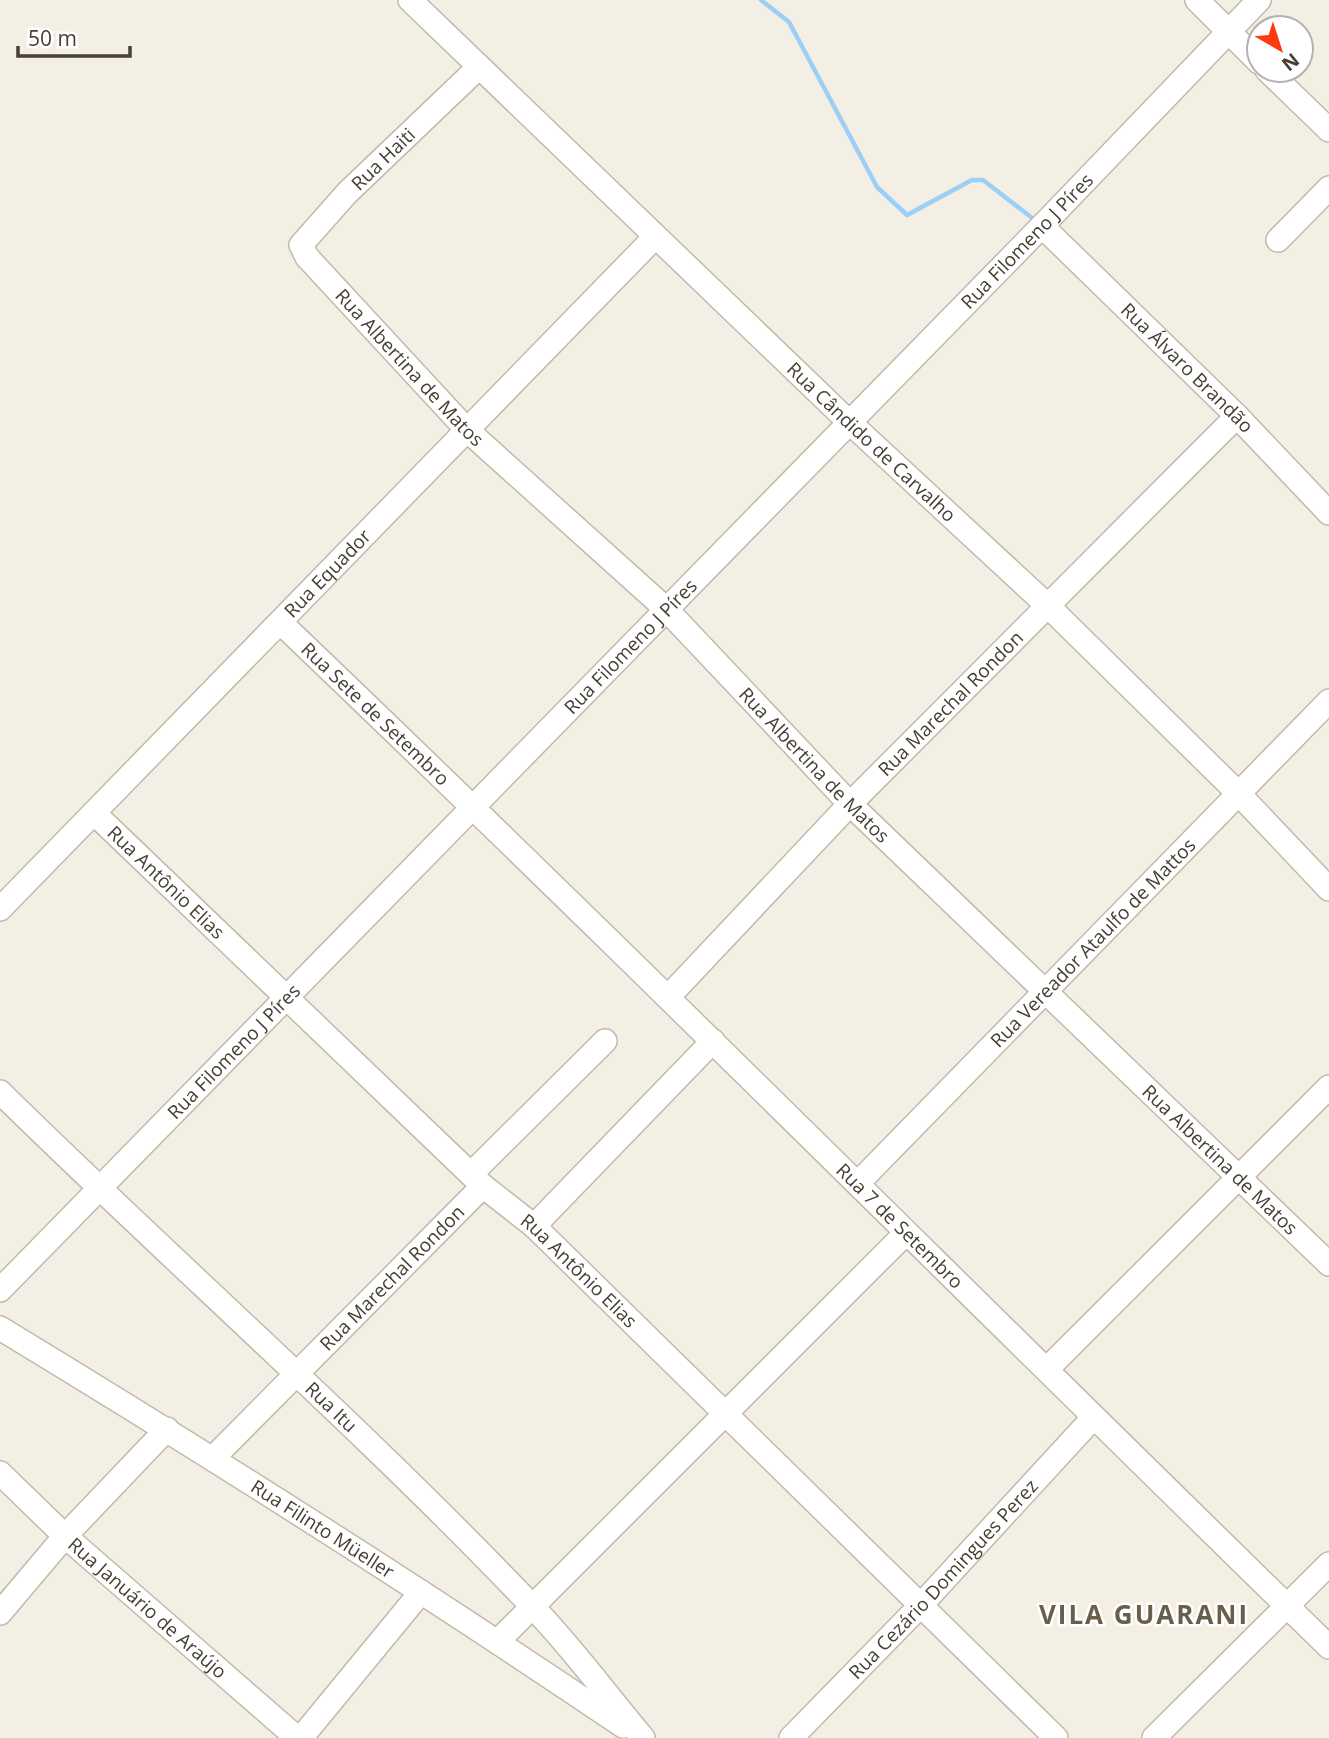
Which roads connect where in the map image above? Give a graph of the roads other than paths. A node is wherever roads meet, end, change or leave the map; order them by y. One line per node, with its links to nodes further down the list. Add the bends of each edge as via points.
1 (410, 0): 6 (street, Rua Cândido de Carvalho)
2 (1197, 0): 4 (street)
3 (1259, 0): 4 (street, Rua Filomeno J Píres)
4 (1228, 32): 5 (street); 10 (street, Rua Filomeno J Píres)
5 (1245, 48)
6 (479, 67): 11 (street, Rua Cândido de Carvalho); 13 (street, Rua Haiti, via 347,193 301,245)
7 (1282, 84): 8 (street)
8 (1329, 130)
9 (1329, 188): 12 (street)
10 (1042, 226): 14 (street, Rua Álvaro Brandão); 15 (street, Rua Filomeno J Píres)
11 (655, 237): 15 (street, Rua Cândido de Carvalho); 16 (street, Rua Equador)
12 (1278, 240)
13 (307, 257): 16 (street, Rua Albertina de Matos)
14 (1237, 416): 17 (street, Rua Álvaro Brandão); 18 (street, Rua Marechal Rondon)
15 (848, 421): 18 (street, Rua Cândido de Carvalho); 19 (street, Rua Filomeno J Píres)
16 (467, 430): 19 (street, Rua Albertina de Matos); 20 (street, Rua Equador)
17 (1329, 513)
18 (1049, 607): 22 (street, Rua Cândido de Carvalho); 23 (street, Rua Marechal Rondon)
19 (666, 609): 23 (street, Rua Albertina de Matos); 24 (street, Rua Filomeno J Píres)
20 (281, 623): 24 (street, Rua Sete de Setembro); 25 (street, Rua Equador)
21 (1329, 701): 22 (street, Rua Vereador Ataulfo de Mattos)
22 (1239, 794): 26 (street, Rua Cândido de Carvalho); 28 (street, Rua Vereador Ataulfo de Mattos)
23 (850, 804): 28 (street, Rua Albertina de Matos); 29 (street, Rua Marechal Rondon)
24 (472, 805): 29 (street, Rua 7 de Setembro); 30 (street, Rua Filomeno J Píres)
25 (94, 813): 27 (street, Rua Equador); 30 (street, Rua Antônio Elias)
26 (1329, 889)
27 (0, 909)
28 (1044, 989): 35 (street, Rua Albertina de Matos); 37 (street, Rua Vereador Ataulfo de Mattos)
29 (669, 996): 32 (street, Rua 7 de Setembro)
30 (286, 998): 36 (street, Rua Antônio Elias); 38 (street, Rua Filomeno J Píres)
31 (605, 1041): 36 (street, Rua Marechal Rondon)
32 (713, 1041): 37 (street, Rua 7 de Setembro); 39 (street)
33 (1329, 1087): 35 (street)
34 (0, 1091): 38 (street, Rua Itu)
35 (1240, 1175): 41 (street, Rua Albertina de Matos); 44 (street)
36 (477, 1180): 39 (street, Rua Antônio Elias); 45 (street, Rua Marechal Rondon)
37 (858, 1183): 40 (street, Rua 7 de Setembro)
38 (99, 1189): 42 (street, Rua Filomeno J Píres); 45 (street, Rua Itu)
39 (534, 1226): 46 (street, Rua Antônio Elias)
40 (906, 1233): 44 (street, Rua 7 de Setembro); 46 (street)
41 (1329, 1264)
42 (0, 1290)
43 (0, 1328): 48 (street, Rua Filinto Müeller)
44 (1047, 1369): 47 (street, Rua 7 de Setembro)
45 (297, 1373): 49 (street, Rua Marechal Rondon); 54 (street, Rua Itu)
46 (724, 1413): 54 (street); 55 (street, Rua Antônio Elias)
47 (1093, 1418): 55 (street, Rua Cezário Domingues Perez); 56 (street, Rua 7 de Setembro)
48 (167, 1429): 49 (street, Rua Filinto Müeller); 51 (street)
49 (213, 1458): 53 (street, Rua Filinto Müeller)
50 (0, 1473): 51 (street, Rua Januário de Araújo)
51 (65, 1536): 57 (street); 60 (street, Rua Januário de Araújo)
52 (1329, 1564): 56 (street)
53 (421, 1592): 58 (street, Rua Filinto Müeller); 60 (street)
54 (532, 1605): 58 (street); 61 (street, Rua Itu)
55 (920, 1606): 62 (street, Rua Cezário Domingues Perez); 63 (street, Rua Antônio Elias)
56 (1287, 1606): 59 (street, Rua 7 de Setembro); 64 (street)
57 (0, 1613)
58 (498, 1641): 61 (street, Rua Filinto Müeller)
59 (1329, 1647)
60 (299, 1738)
61 (642, 1738)
62 (791, 1738)
63 (1056, 1738)
64 (1154, 1738)

